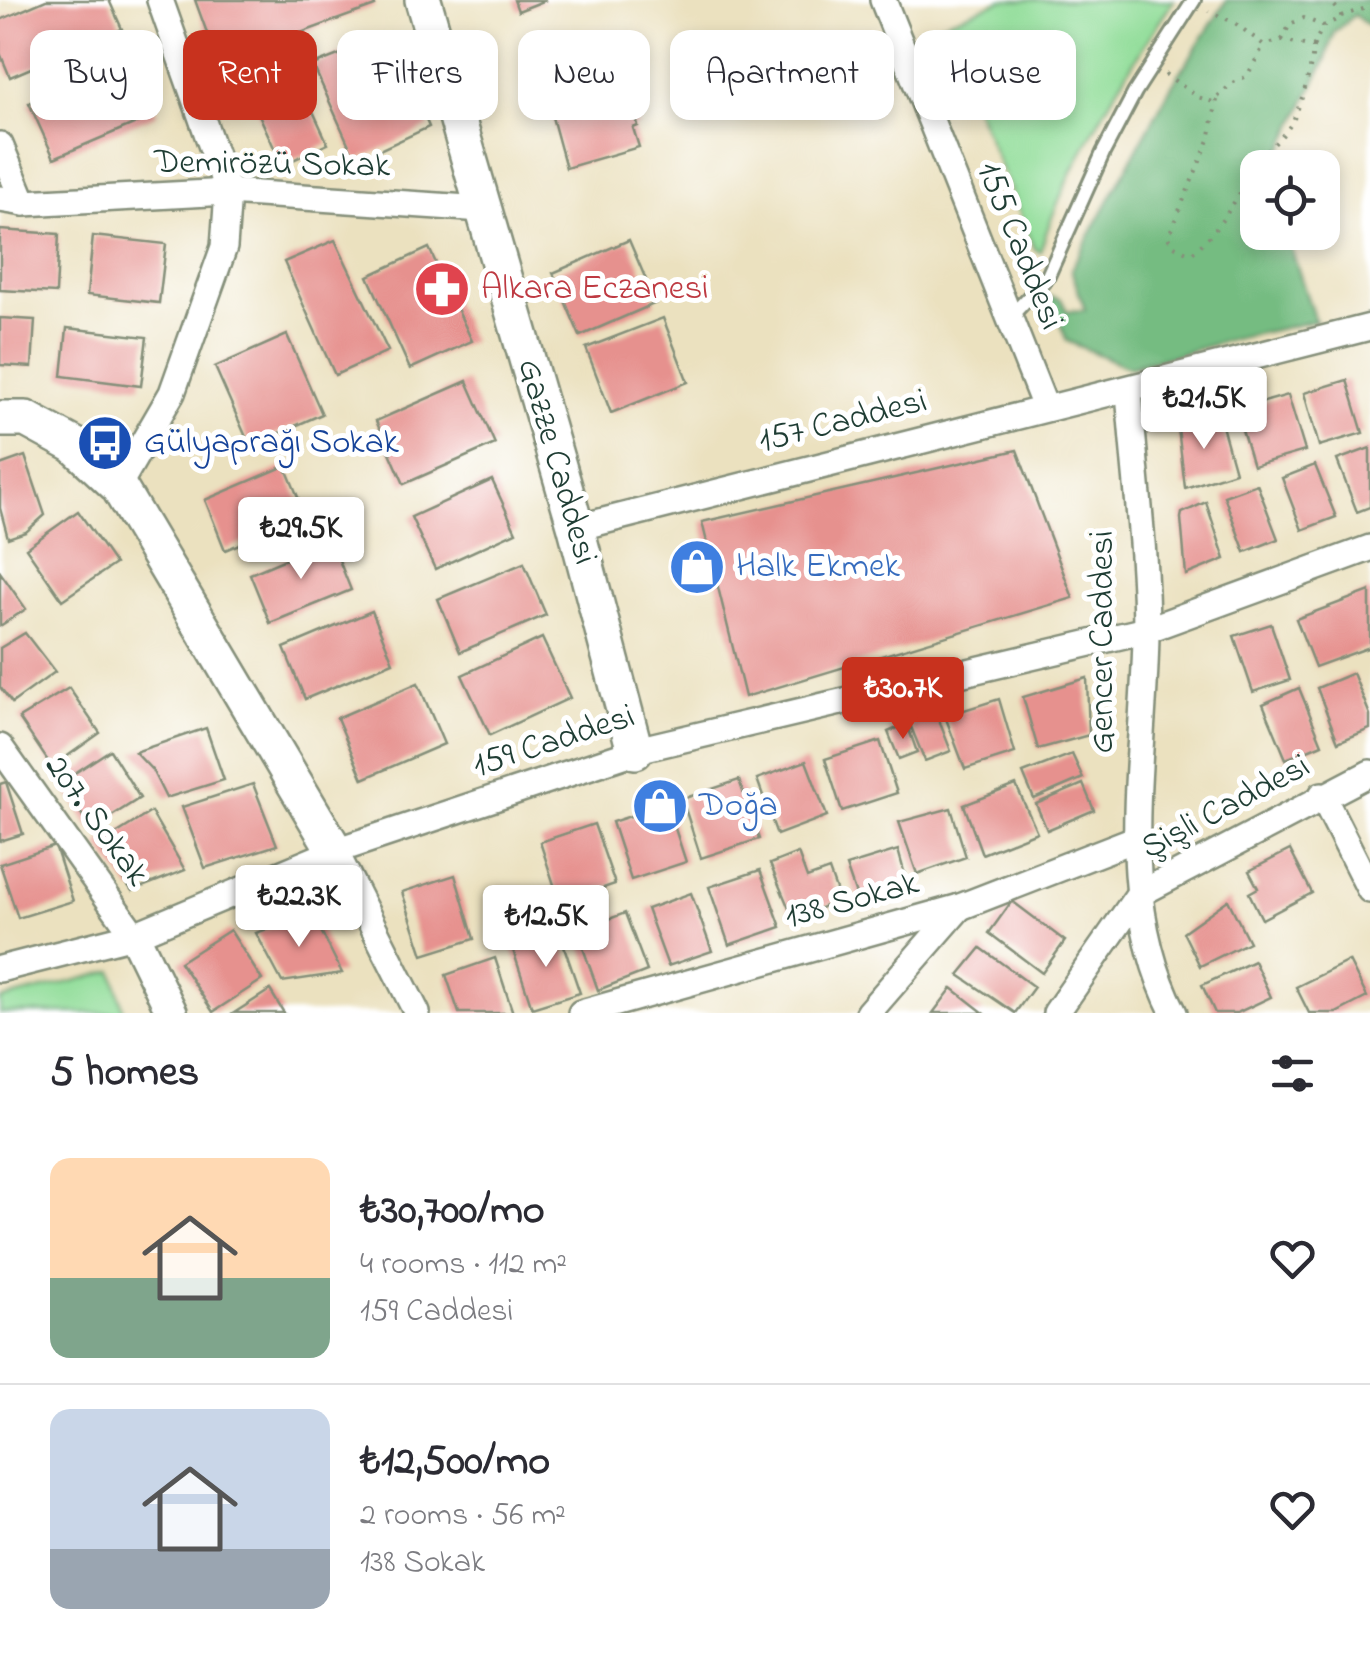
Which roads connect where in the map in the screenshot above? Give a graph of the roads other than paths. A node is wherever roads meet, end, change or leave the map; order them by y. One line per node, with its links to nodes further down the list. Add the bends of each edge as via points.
1 (160, 0): 6 (street)
2 (423, 0): 8 (main road, Gazze Caddesi)
3 (883, 0): 9 (street, 155 Caddesi)
4 (1193, 1): 9 (lane, via 1102,153 1046,278)
5 (0, 145): 7 (street)
6 (228, 192): 7 (street, Demirözü Sokak); 8 (street, Demirözü Sokak); 14 (street, via 224,247 172,393)
7 (12, 201)
8 (483, 209): 15 (main road, Gazze Caddesi)
9 (1009, 318): 12 (street, 155 Caddesi)
10 (1368, 322): 11 (street, 157 Caddesi)
11 (1129, 390): 12 (street, 157 Caddesi); 17 (street, Gencer Caddesi)
12 (1045, 407): 15 (street, 157 Caddesi)
13 (0, 419): 14 (main road, via 26,418 74,445)
14 (118, 486): 23 (main road)
15 (576, 528): 19 (main road, Gazze Caddesi)
16 (1370, 548): 17 (street, 159 Caddesi)
17 (1146, 630): 19 (street, 159 Caddesi); 22 (street, Gencer Caddesi)
18 (0, 748): 27 (street, 207. Sokak)
19 (635, 752): 23 (street, 159 Caddesi)
20 (1370, 774): 21 (street, Şişli Caddesi)
21 (1322, 796): 24 (street); 25 (street, Şişli Caddesi)
22 (1135, 839): 25 (street, Gencer Caddesi); 26 (street, 138 Sokak)
23 (335, 851): 27 (street, 159 Caddesi); 31 (street)
24 (1370, 890)
25 (1139, 894): 34 (street, Şişli Caddesi); 35 (street, Gencer Caddesi, via 1156,979)
26 (960, 907): 29 (street, 138 Sokak); 33 (street)
27 (134, 935): 28 (street, 159 Caddesi); 30 (street)
28 (0, 970)
29 (632, 1005): 32 (street, 138 Sokak)
30 (172, 1013)
31 (417, 1013)
32 (581, 1013)
33 (868, 1013)
34 (1056, 1013)
35 (1174, 1013)

